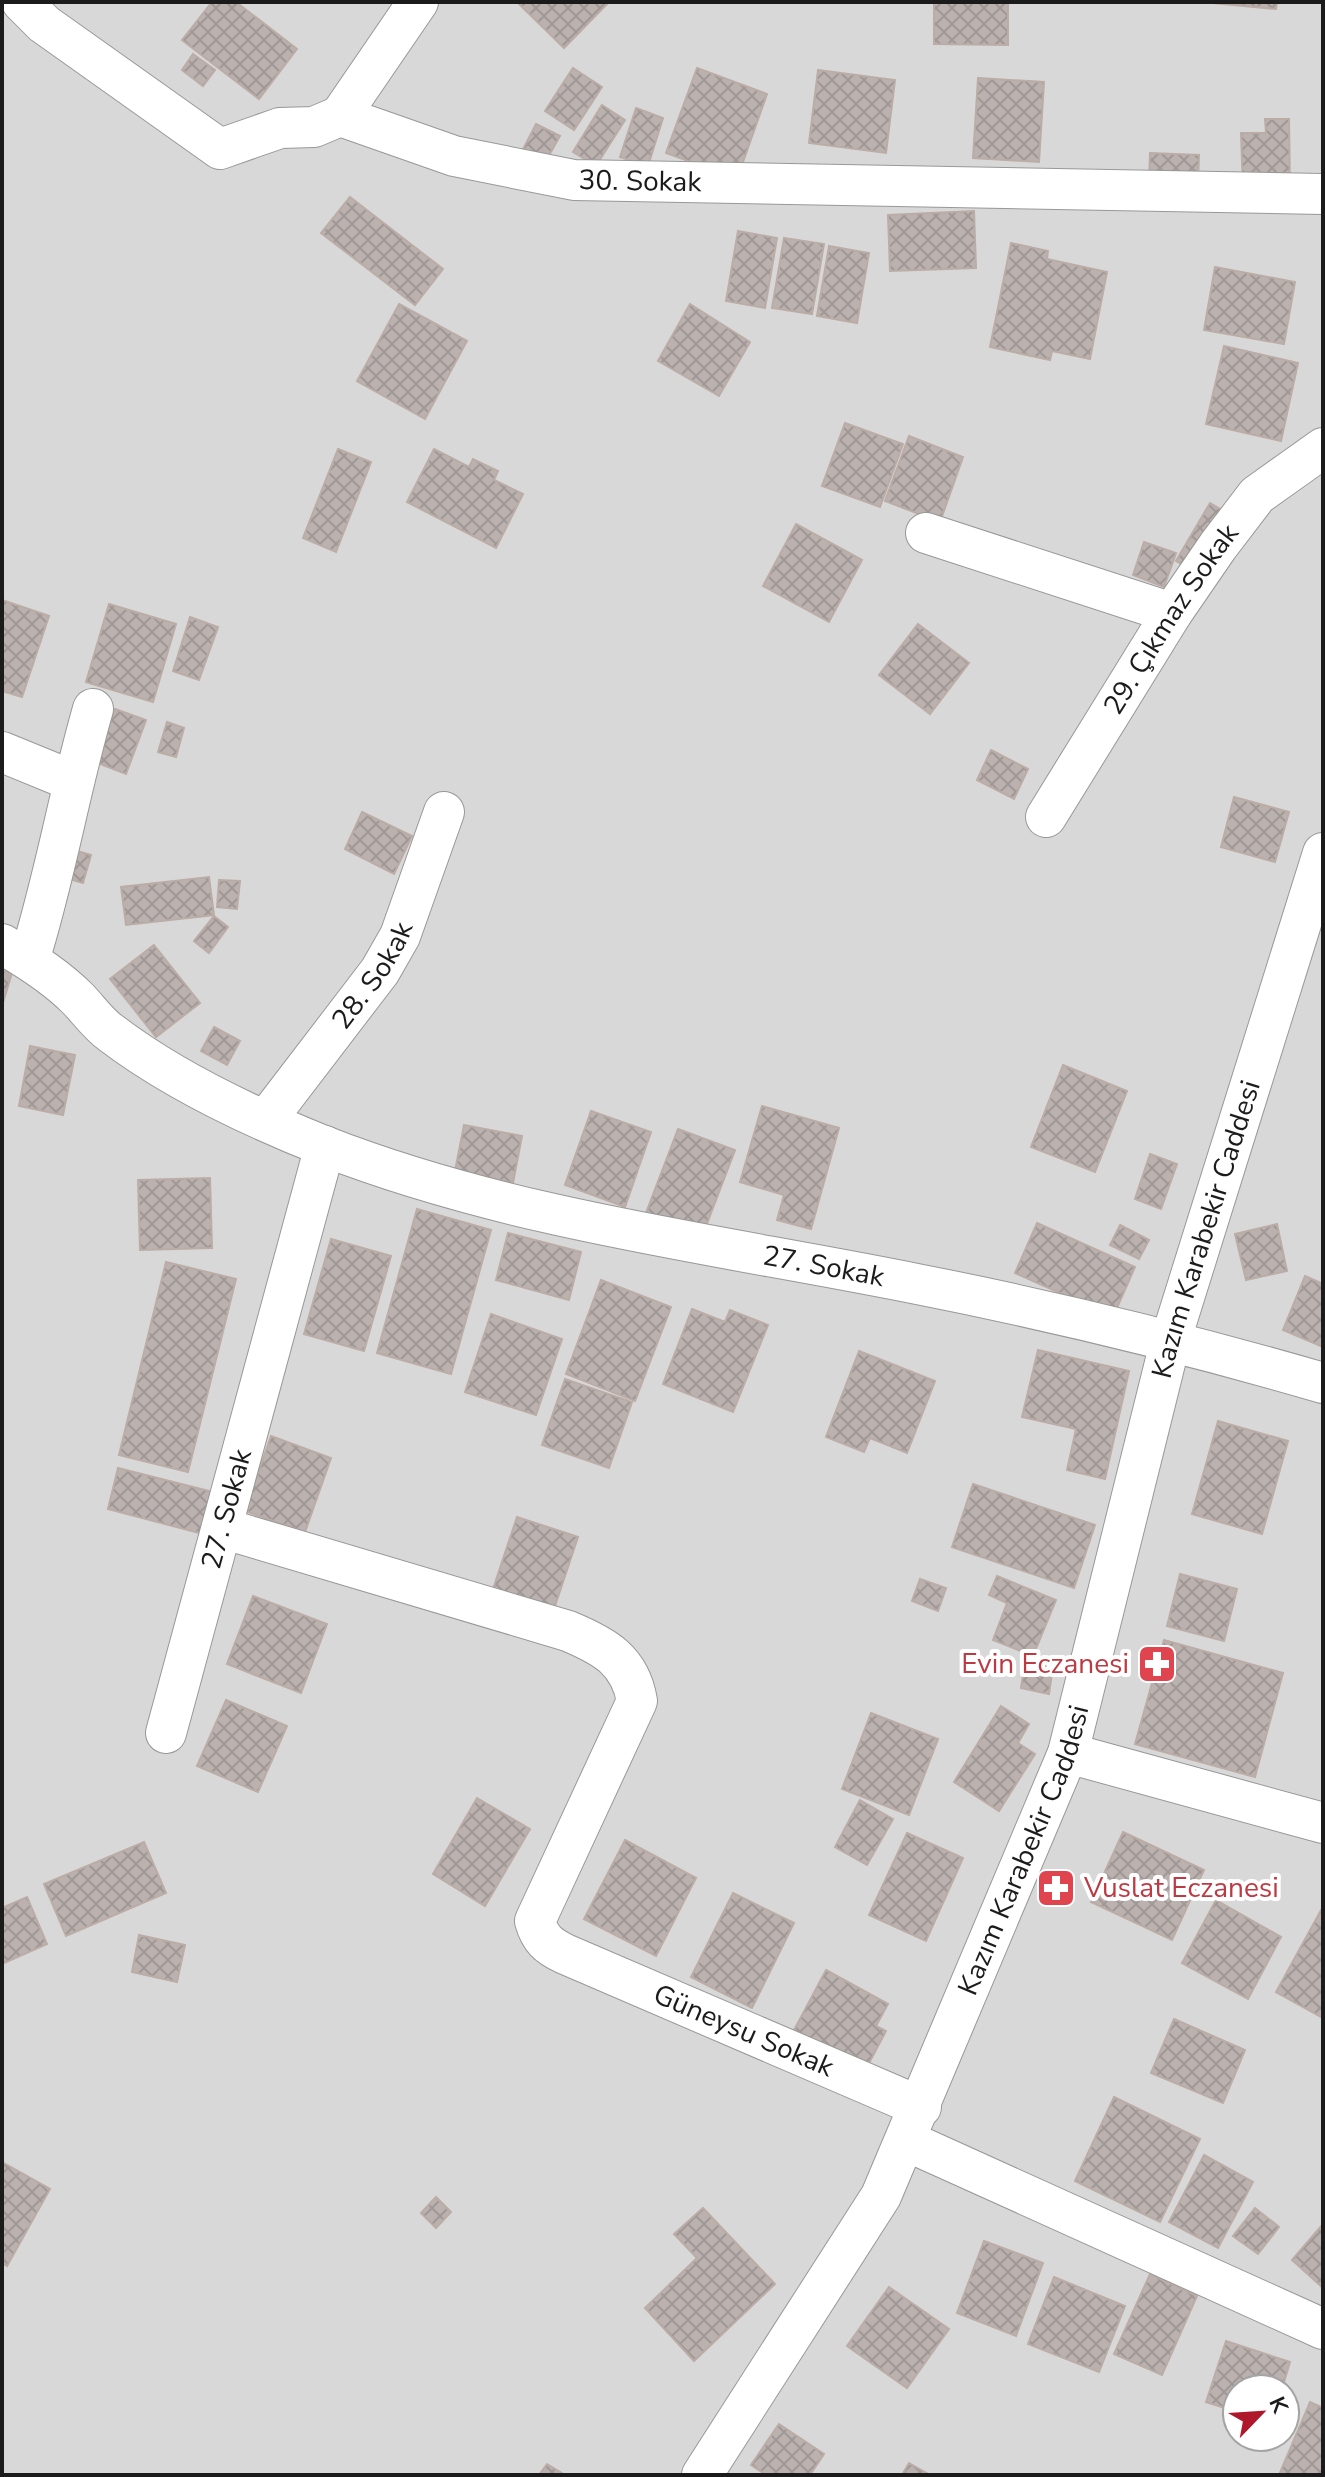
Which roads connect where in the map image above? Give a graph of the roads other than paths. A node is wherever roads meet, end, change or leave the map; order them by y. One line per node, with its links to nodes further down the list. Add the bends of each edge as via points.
1 (22, 2): 3 (street, via 44,24 220,149 280,128 314,127)
2 (418, 2): 3 (street)
3 (340, 116): 4 (street, 30. Sokak, via 454,156 574,180)
4 (1323, 194)
5 (1323, 448): 7 (street, 29. Çıkmaz Sokak, via 1257,495)
6 (926, 533): 7 (street)
7 (1172, 613): 12 (street, 29. Çıkmaz Sokak)
8 (93, 709): 10 (street)
9 (2, 752): 10 (street)
10 (73, 781): 14 (street, via 44,913)
11 (444, 812): 15 (street, 28. Sokak, via 400,936 380,971)
12 (1046, 817)
13 (1323, 853): 17 (street, Kazım Karabekir Caddesi)
14 (15, 952): 15 (street, 27. Sokak, via 75,995 107,1031 143,1056)
15 (266, 1120): 16 (street, 27. Sokak)
16 (325, 1146): 17 (street, 27. Sokak, via 480,1195 641,1233); 19 (street, 27. Sokak)
17 (1171, 1339): 18 (street, 27. Sokak); 21 (street, Kazım Karabekir Caddesi)
18 (1323, 1383)
19 (222, 1528): 20 (street, 27. Sokak); 23 (street, Güneysu Sokak, via 597,1644 627,1670 637,1701 535,1921 539,1934 550,1947)
20 (166, 1733)
21 (1068, 1753): 22 (street); 23 (street, Kazım Karabekir Caddesi)
22 (1323, 1823)
23 (914, 2124): 24 (street, Güneysu Sokak); 25 (street, Kazım Karabekir Caddesi, via 881,2196)
24 (1323, 2329)
25 (702, 2475)

